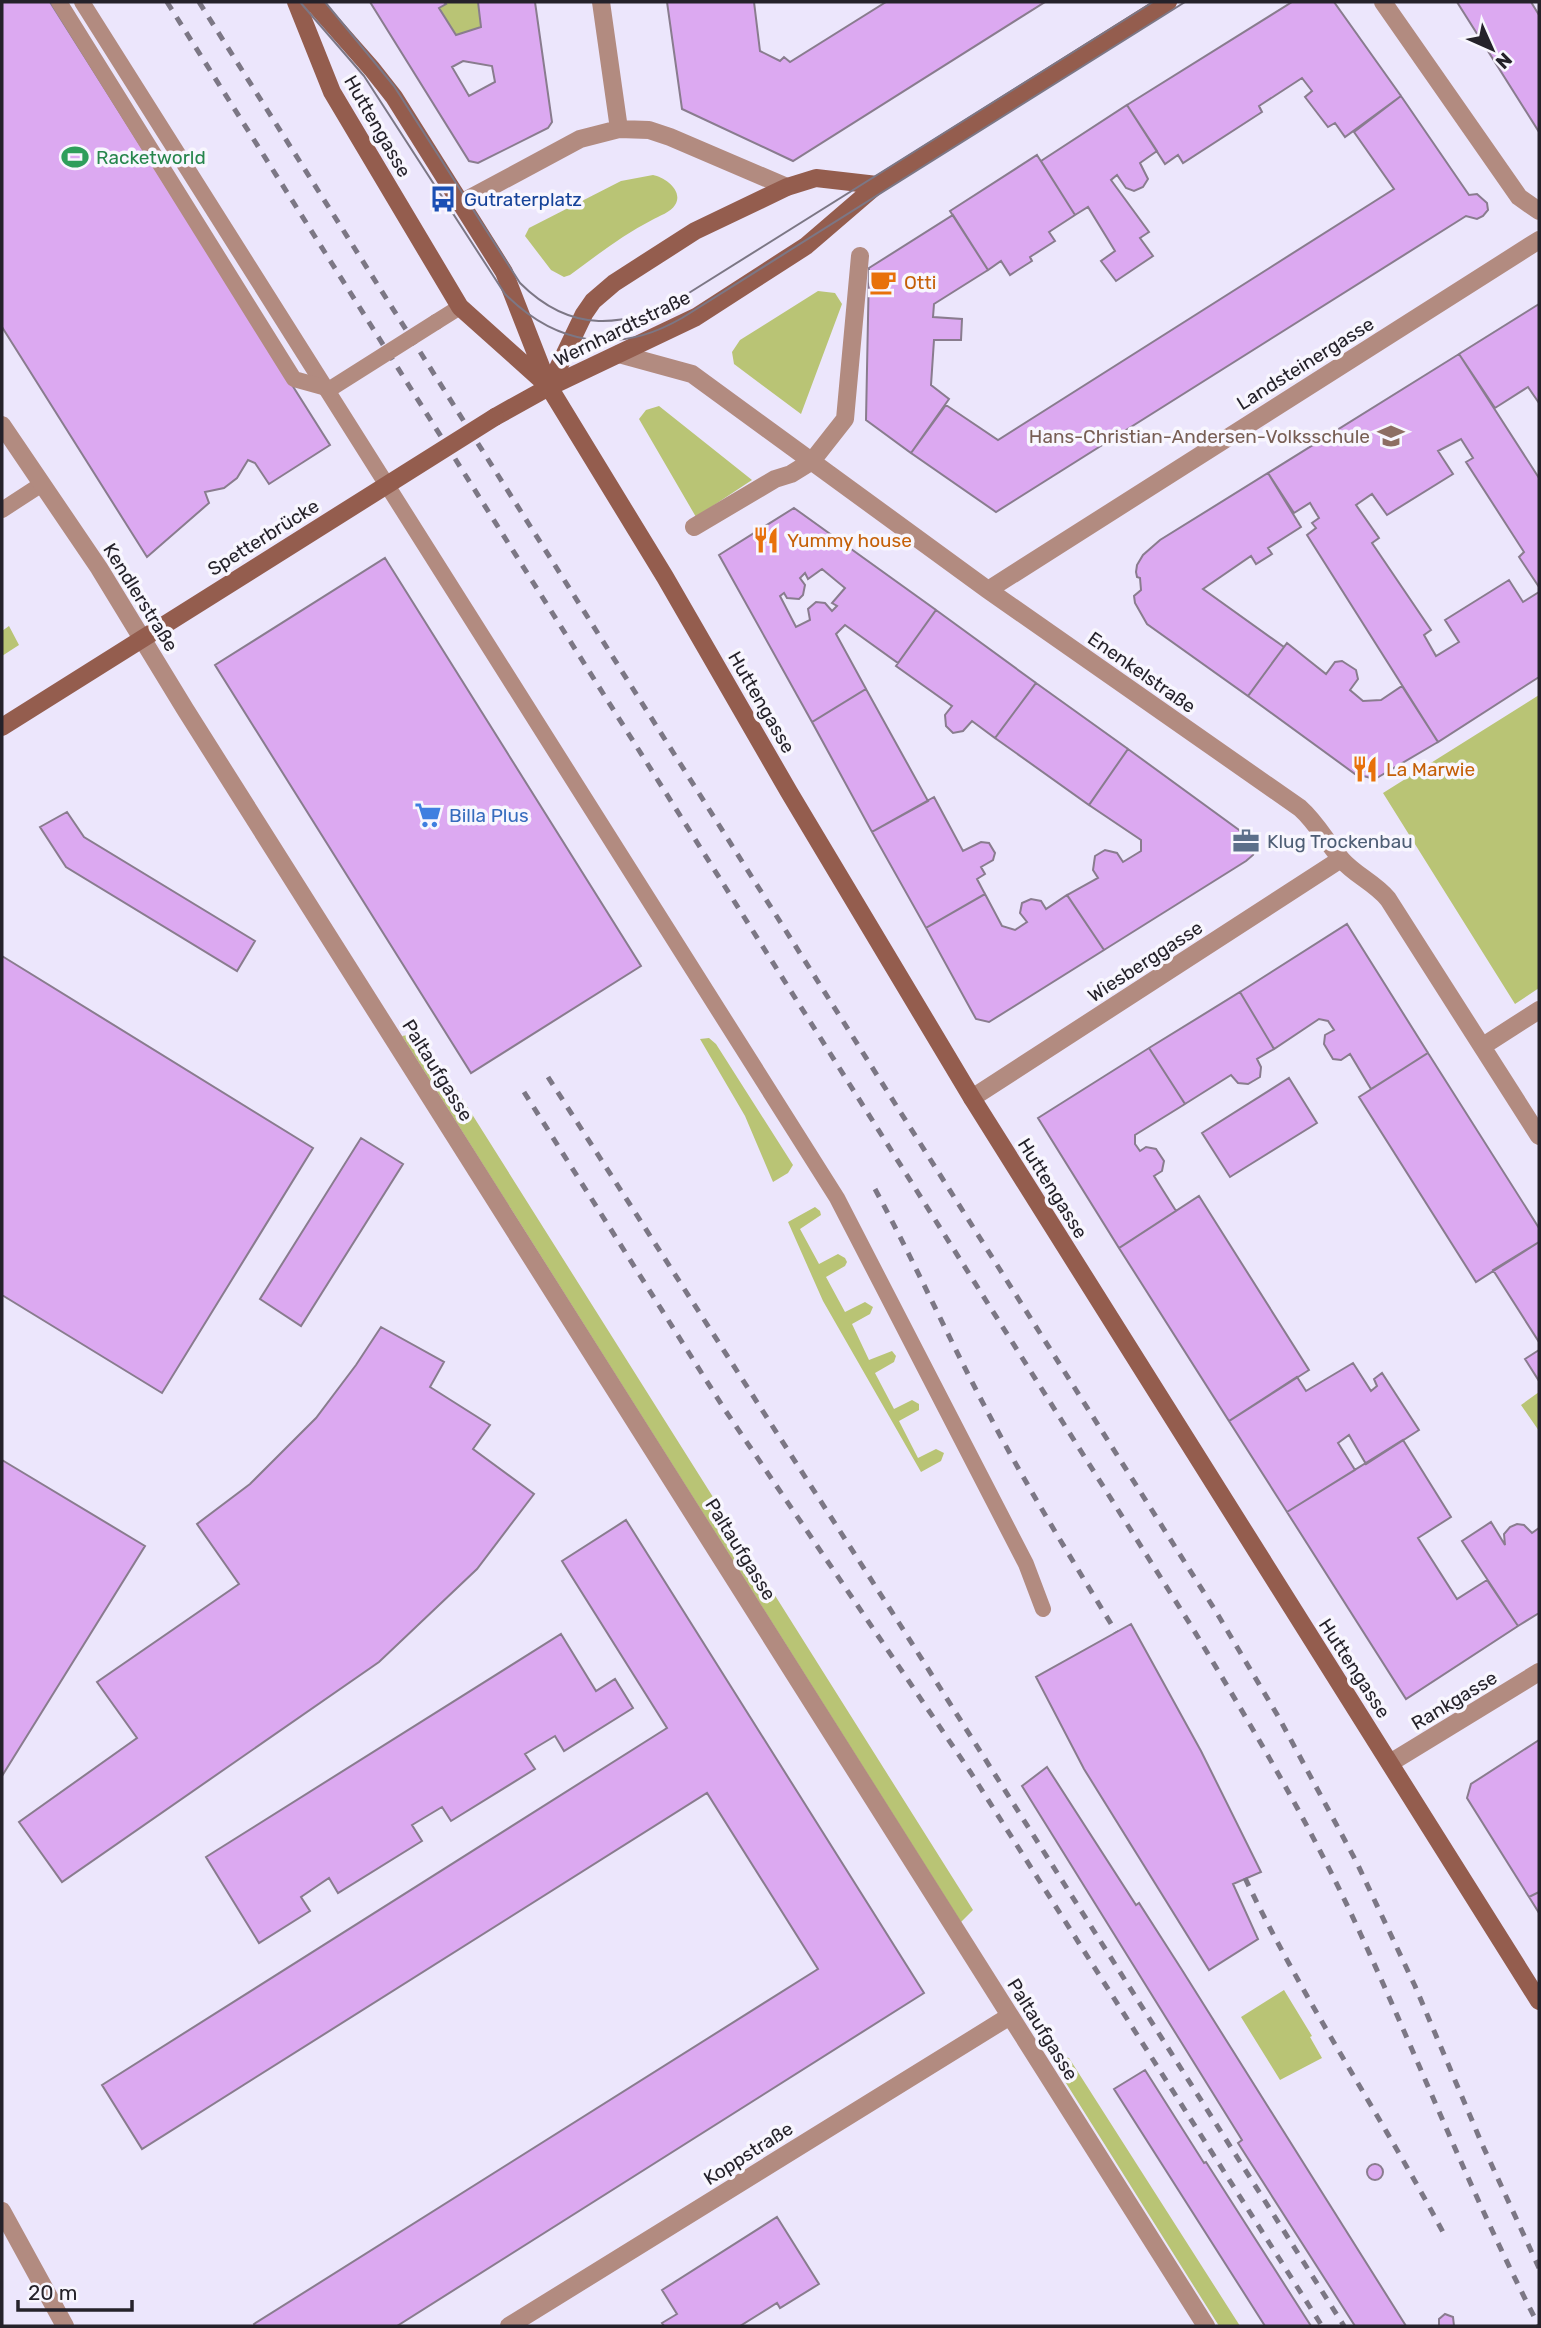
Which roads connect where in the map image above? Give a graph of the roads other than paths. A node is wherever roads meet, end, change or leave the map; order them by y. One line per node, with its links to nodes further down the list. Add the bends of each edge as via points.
1 (58, 2): 15 (lane, bridge, via 294,379 330,388)
2 (82, 2): 31 (lane, via 837,1198 1026,1564)
3 (296, 2): 15 (street, Huttengasse, via 332,92)
4 (313, 2): 11 (street, Huttengasse, via 394,97)
5 (601, 2): 8 (street)
6 (1168, 2): 9 (street, Wernhardtstraße)
7 (1383, 2): 12 (street, via 1519,197)
8 (619, 129): 10 (street, via 659,133); 11 (street, via 580,139)
9 (877, 184): 10 (street, Wernhardtstraße, via 816,178); 16 (street, Wernhardtstraße, via 806,246 749,284 696,317)
10 (787, 187): 17 (street, Wernhardtstraße, via 695,231 614,283 584,314)
11 (461, 203): 17 (street, Huttengasse, via 504,272)
12 (1539, 211)
13 (1539, 240): 23 (street, Landsteinergasse)
14 (860, 256): 19 (street, via 845,419)
15 (460, 307): 17 (street, Huttengasse)
16 (619, 354): 17 (street, Wernhardtstraße); 19 (street, Enenkelstraße, via 692,374)
17 (549, 387): 24 (street, Spetterbrücke, bridge); 29 (street, Huttengasse)
18 (2, 425): 20 (street, Kendlerstraße)
19 (813, 461): 22 (street); 23 (street, Enenkelstraße)
20 (41, 484): 21 (lane); 25 (street, Kendlerstraße, via 99,568)
21 (2, 510)
22 (694, 527)
23 (988, 590): 26 (street, Enenkelstraße, via 1300,808)
24 (2, 727)
25 (240, 795): 35 (street, Paltaufgasse)
26 (1341, 859): 28 (street, Enenkelstraße, via 1380,888); 29 (street, Wiesberggasse)
27 (1539, 1010): 28 (street)
28 (1483, 1045): 30 (street, Enenkelstraße)
29 (972, 1098): 33 (street, Huttengasse)
30 (1539, 1136)
31 (1043, 1609)
32 (1539, 1672): 33 (street, Rankgasse)
33 (1390, 1763): 34 (street, Huttengasse)
34 (1539, 2001)
35 (1010, 2016): 38 (street, Koppstraße); 39 (street, Paltaufgasse)
36 (2, 2211): 37 (street)
37 (65, 2326)
38 (509, 2326)
39 (1206, 2326)

